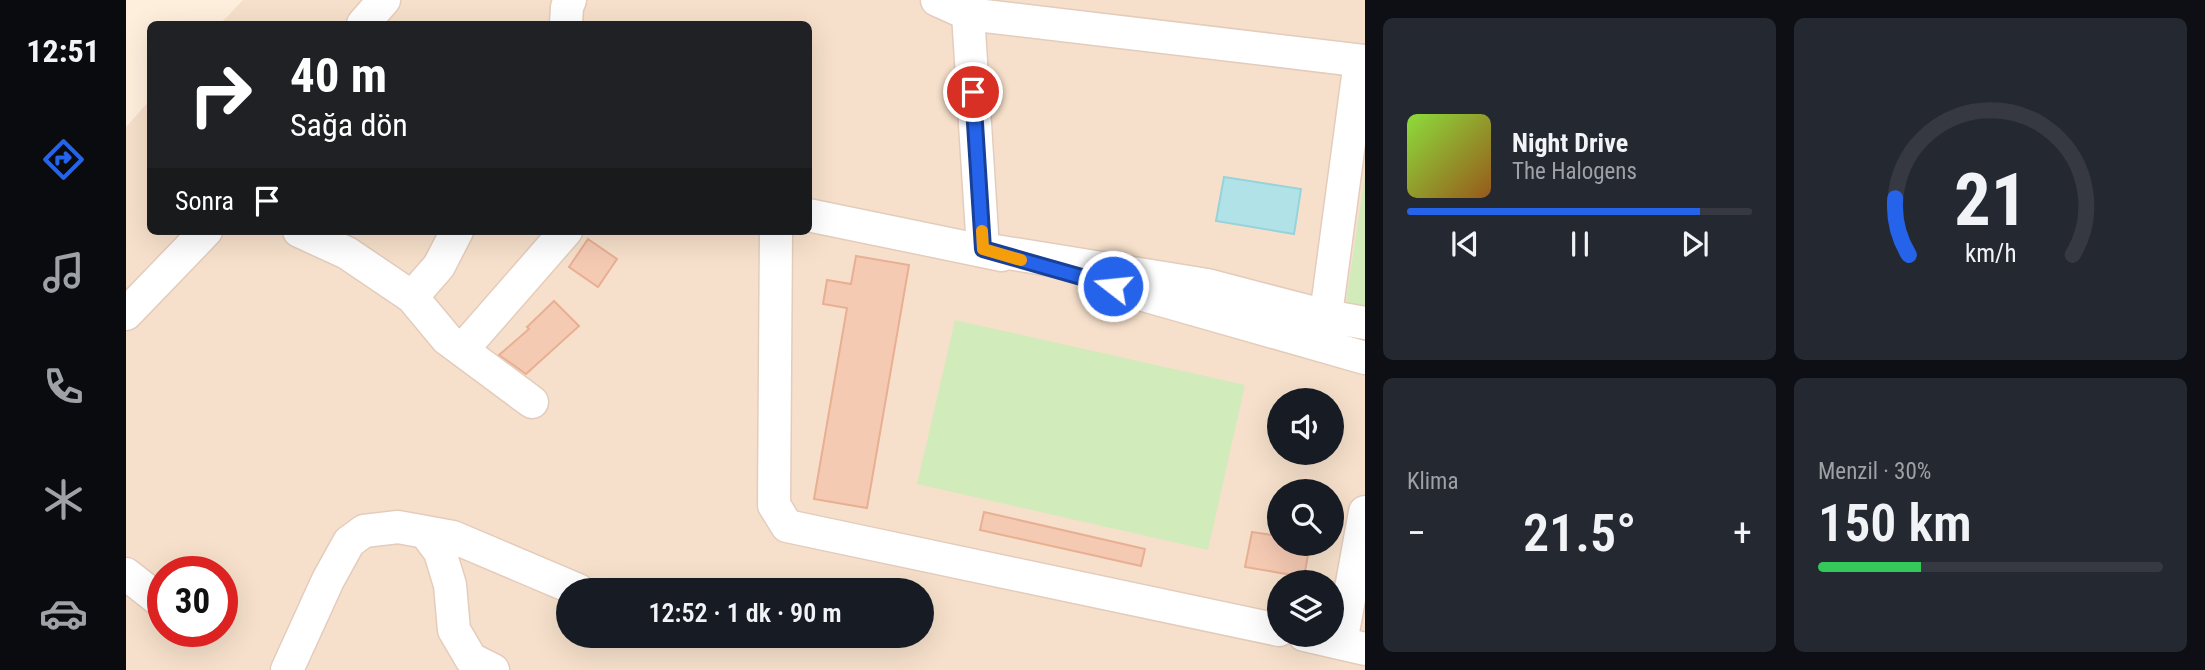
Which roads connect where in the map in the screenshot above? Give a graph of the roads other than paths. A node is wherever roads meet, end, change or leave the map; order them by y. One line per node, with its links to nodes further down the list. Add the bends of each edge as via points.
1 (384, 0): 4 (street)
2 (937, 0): 3 (street)
3 (968, 14): 5 (street); 12 (street)
4 (366, 21)
5 (1363, 61): 16 (street)
6 (812, 216): 12 (street)
7 (202, 235): 14 (street)
8 (308, 235): 13 (street, via 347,253)
9 (455, 235): 13 (street, via 439,266)
10 (562, 235): 17 (street)
11 (776, 235): 25 (street, via 774,505 787,526)
12 (983, 249): 16 (street)
13 (412, 297): 17 (street)
14 (126, 314)
15 (1365, 323): 16 (street)
16 (1324, 330): 18 (street)
17 (461, 350): 19 (street)
18 (1365, 358)
19 (532, 402)
20 (1365, 512): 26 (street)
21 (425, 532): 23 (street, via 453,537); 27 (street, via 440,552 450,584 454,630); 28 (street, via 398,527 364,531 349,542)
22 (126, 574): 24 (street)
23 (556, 581)
24 (147, 590)
25 (1267, 627)
26 (1353, 646)
27 (470, 666)
28 (287, 670)

